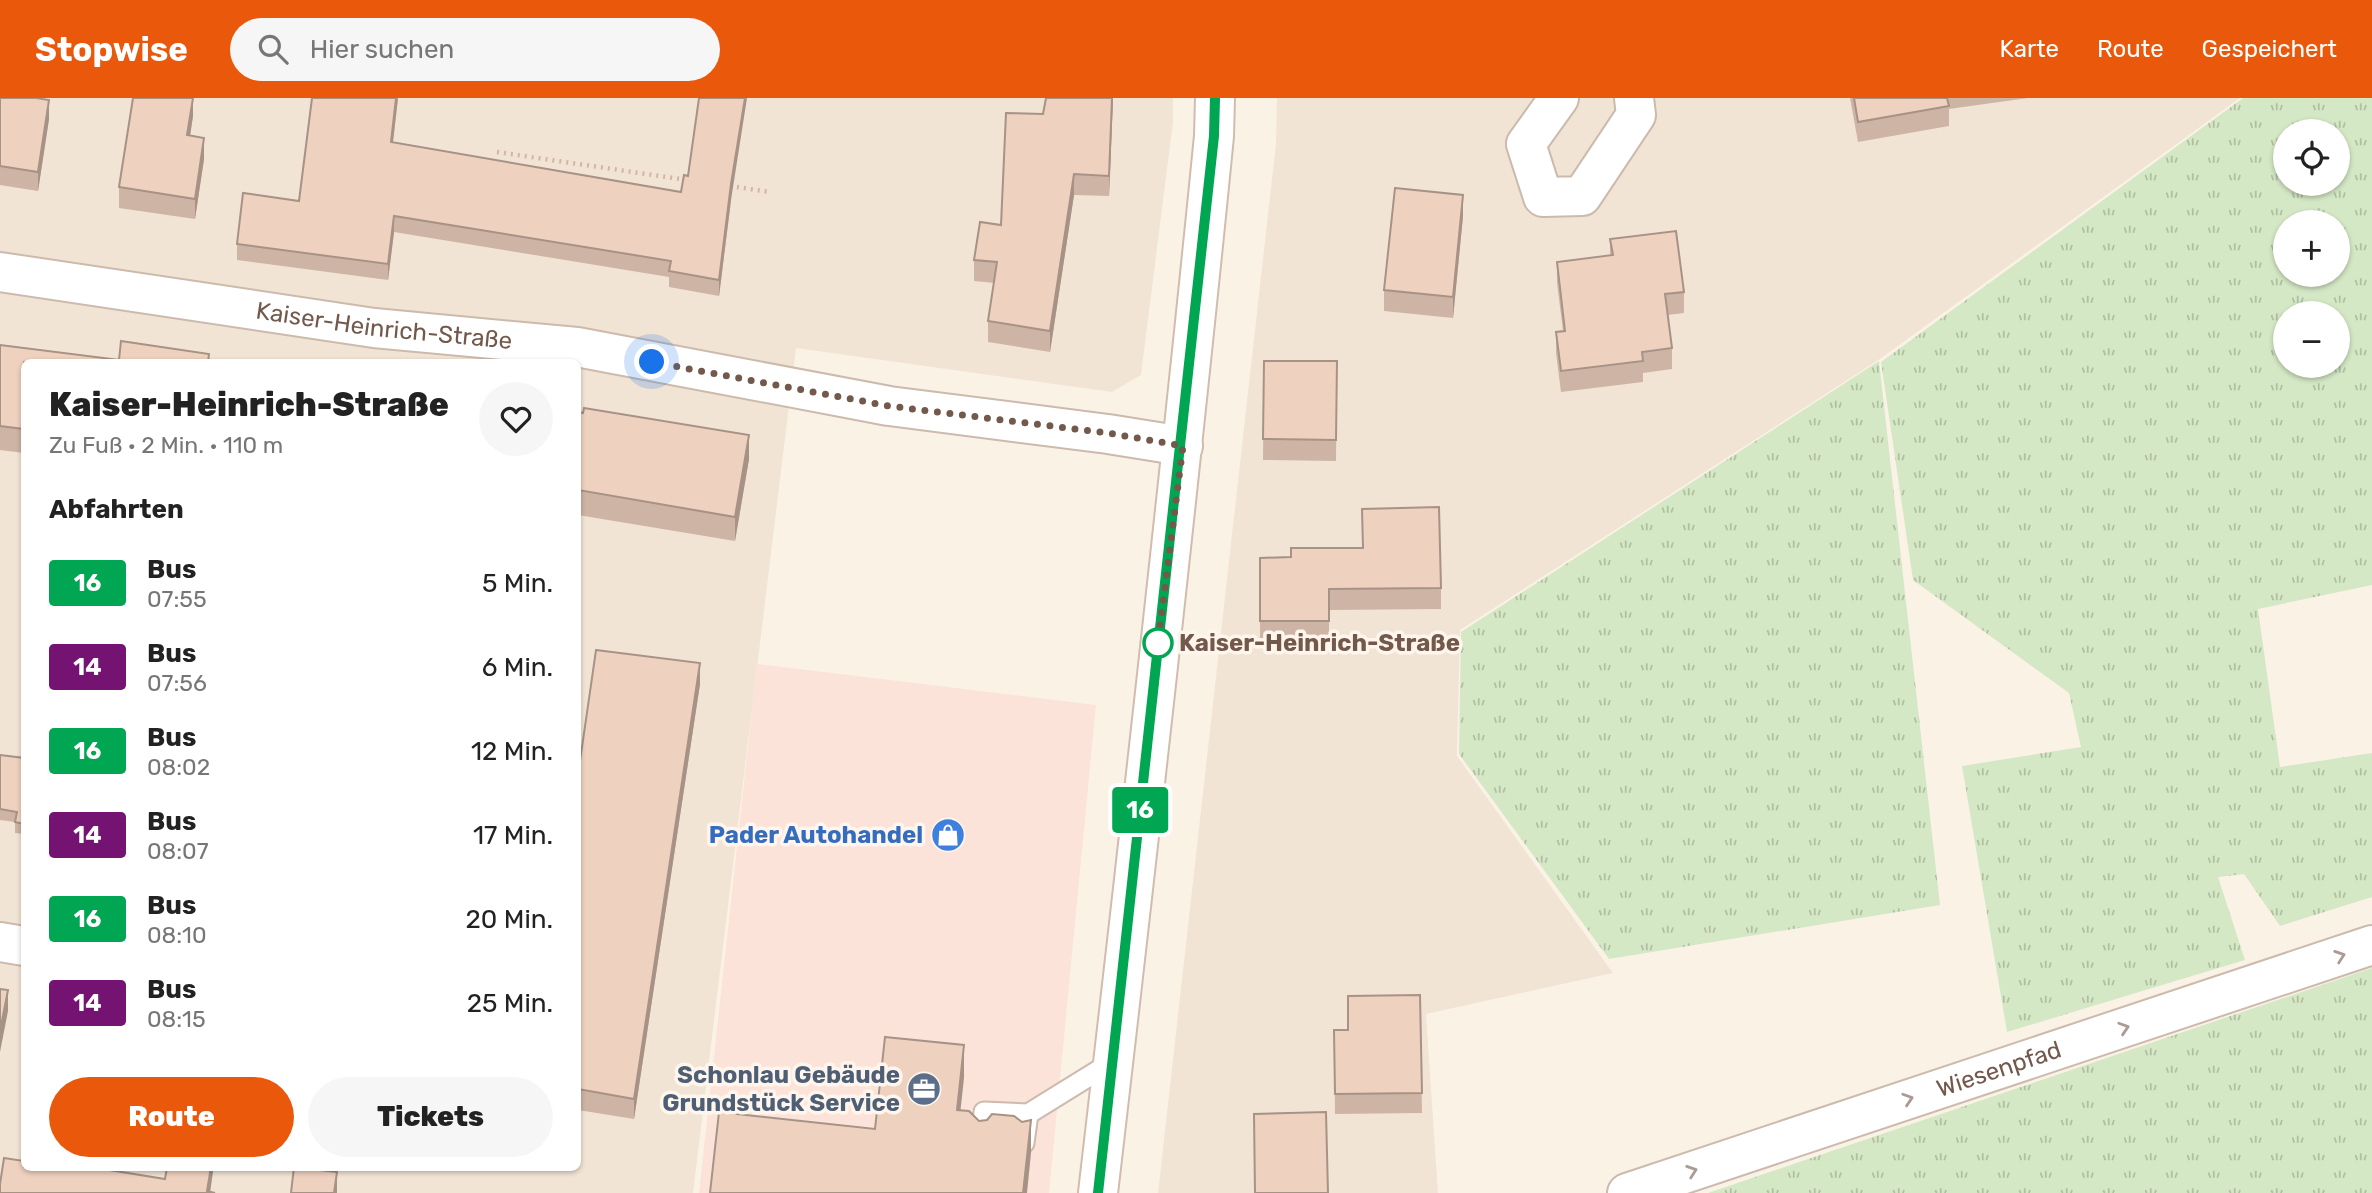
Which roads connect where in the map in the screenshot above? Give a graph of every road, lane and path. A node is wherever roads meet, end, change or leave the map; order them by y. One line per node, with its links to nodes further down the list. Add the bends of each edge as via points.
1 (1215, 98): 9 (street)
2 (1559, 98): 3 (street, via 1526,144 1544,197 1582,196 1636,115)
3 (1634, 98)
4 (497, 152): 5 (path)
5 (688, 180)
6 (729, 186): 7 (path)
7 (770, 192)
8 (0, 272): 9 (street, Kaiser-Heinrich-Straße, via 374,328 576,347 889,406)
9 (1183, 446): 13 (street)
10 (0, 942): 12 (street)
11 (2372, 945): 18 (street, Wiesenpfad, one-way to 11)
12 (21, 946)
13 (1112, 1062): 14 (lane); 17 (street)
14 (1028, 1114): 15 (lane, via 984,1112); 16 (lane)
15 (981, 1142)
16 (1024, 1143)
17 (1098, 1193)
18 (1627, 1193)

